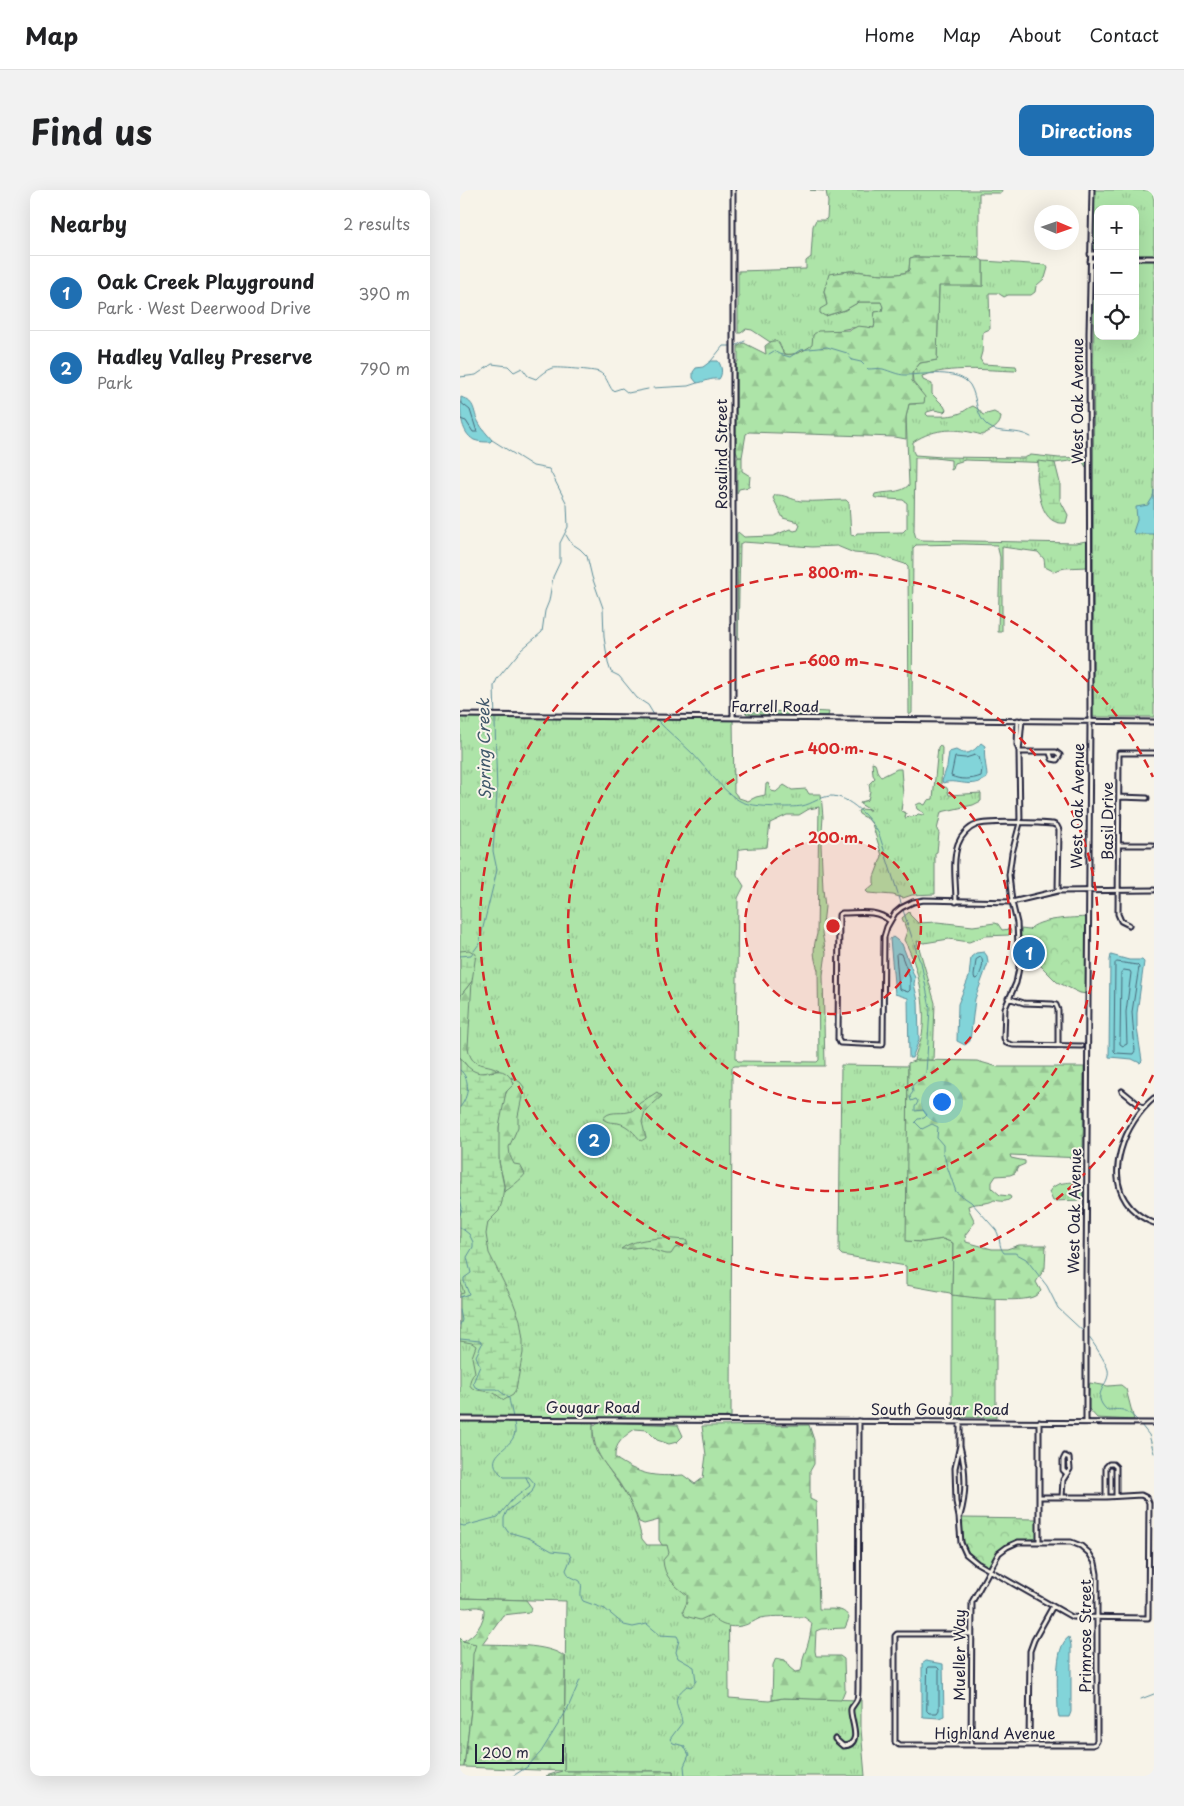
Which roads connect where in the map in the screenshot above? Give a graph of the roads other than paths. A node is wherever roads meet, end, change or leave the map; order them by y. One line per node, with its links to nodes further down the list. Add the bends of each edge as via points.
1 (733, 190): 10 (street, Rosalind Street)
2 (1092, 190): 3 (street, West Oak Avenue)
3 (1090, 254): 4 (street); 8 (street, West Oak Avenue)
4 (1094, 254)
5 (1139, 258): 6 (street)
6 (1154, 258)
7 (1094, 260): 8 (street)
8 (1090, 261): 12 (street, West Oak Avenue)
9 (460, 715): 10 (street, Farrell Road)
10 (733, 718): 11 (street, Farrell Road)
11 (1020, 720): 12 (street, Farrell Road); 14 (street)
12 (1090, 721): 13 (street, Farrell Road); 25 (street, West Oak Avenue)
13 (1154, 722)
14 (1019, 752): 15 (street); 19 (street)
15 (1050, 752)
16 (1154, 753): 17 (street, Basil Drive, via 1119,753)
17 (1120, 797): 18 (street); 20 (street, Basil Drive)
18 (1147, 798)
19 (1020, 823): 24 (street, via 1057,826); 26 (street, via 977,825 964,834 956,855); 27 (street, via 1010,869)
20 (1119, 845): 21 (street); 22 (street, Basil Drive)
21 (1152, 845)
22 (1118, 889): 23 (street); 25 (street); 29 (street, Basil Drive, via 1118,914 1121,921)
23 (1154, 890)
24 (1058, 891): 25 (street); 27 (street)
25 (1089, 891): 31 (street, West Oak Avenue)
26 (956, 902): 27 (street); 28 (street, via 913,902 902,907)
27 (1012, 902): 30 (street, via 1017,923 1019,968)
28 (890, 921): 28 (street, via 884,937 883,1043 840,1043 839,915 868,912)
29 (1130, 925)
30 (1008, 998): 32 (street, via 1024,1003 1056,1005); 32 (street, via 1004,1014 1006,1043)
31 (1089, 1040): 33 (street); 34 (street, West Oak Avenue)
32 (1058, 1045): 33 (street)
33 (1082, 1046): 34 (street)
34 (1089, 1051): 44 (street, West Oak Avenue)
35 (1122, 1091): 37 (street)
36 (1154, 1098): 37 (street)
37 (1142, 1108): 38 (street, via 1120,1154 1117,1178 1127,1204 1138,1215)
38 (1154, 1223)
39 (460, 1419): 40 (street, Gougar Road)
40 (727, 1421): 41 (street, South Gougar Road)
41 (859, 1421): 42 (street, South Gougar Road); 58 (street, via 858,1687 857,1699 851,1708 855,1733 853,1741 846,1746)
42 (960, 1421): 43 (street, South Gougar Road); 46 (street)
43 (1039, 1422): 44 (street, South Gougar Road); 49 (street)
44 (1086, 1422): 45 (street, South Gougar Road)
45 (1154, 1423)
46 (960, 1445): 52 (street, via 955,1468); 52 (street, via 965,1494)
47 (1066, 1474): 47 (street, via 1070,1469 1069,1458 1065,1456 1062,1470); 50 (street)
48 (1116, 1496): 51 (street); 51 (street, via 1116,1467 1109,1464 1106,1467); 56 (street, via 1141,1495 1149,1503 1148,1618)
49 (1038, 1497): 50 (street); 53 (street)
50 (1062, 1497): 51 (street)
51 (1106, 1498)
52 (959, 1517): 54 (street, via 964,1549 972,1559)
53 (1039, 1541): 54 (street, Primrose Street, via 1018,1542 1007,1547 999,1553); 56 (street, Primrose Street, via 1071,1542 1089,1553 1097,1568)
54 (989, 1570): 55 (street); 57 (street, Mueller Way, via 972,1602)
55 (1053, 1606): 56 (street, via 1076,1618); 61 (street, via 1031,1646)
56 (1097, 1618): 59 (street, Primrose Street)
57 (971, 1634): 60 (street, Mueller Way); 60 (street, Highland Avenue, via 896,1635 895,1638 896,1744)
58 (835, 1739)
59 (1095, 1744): 61 (street, Highland Avenue)
60 (971, 1745): 61 (street, Highland Avenue)
61 (1029, 1745)

